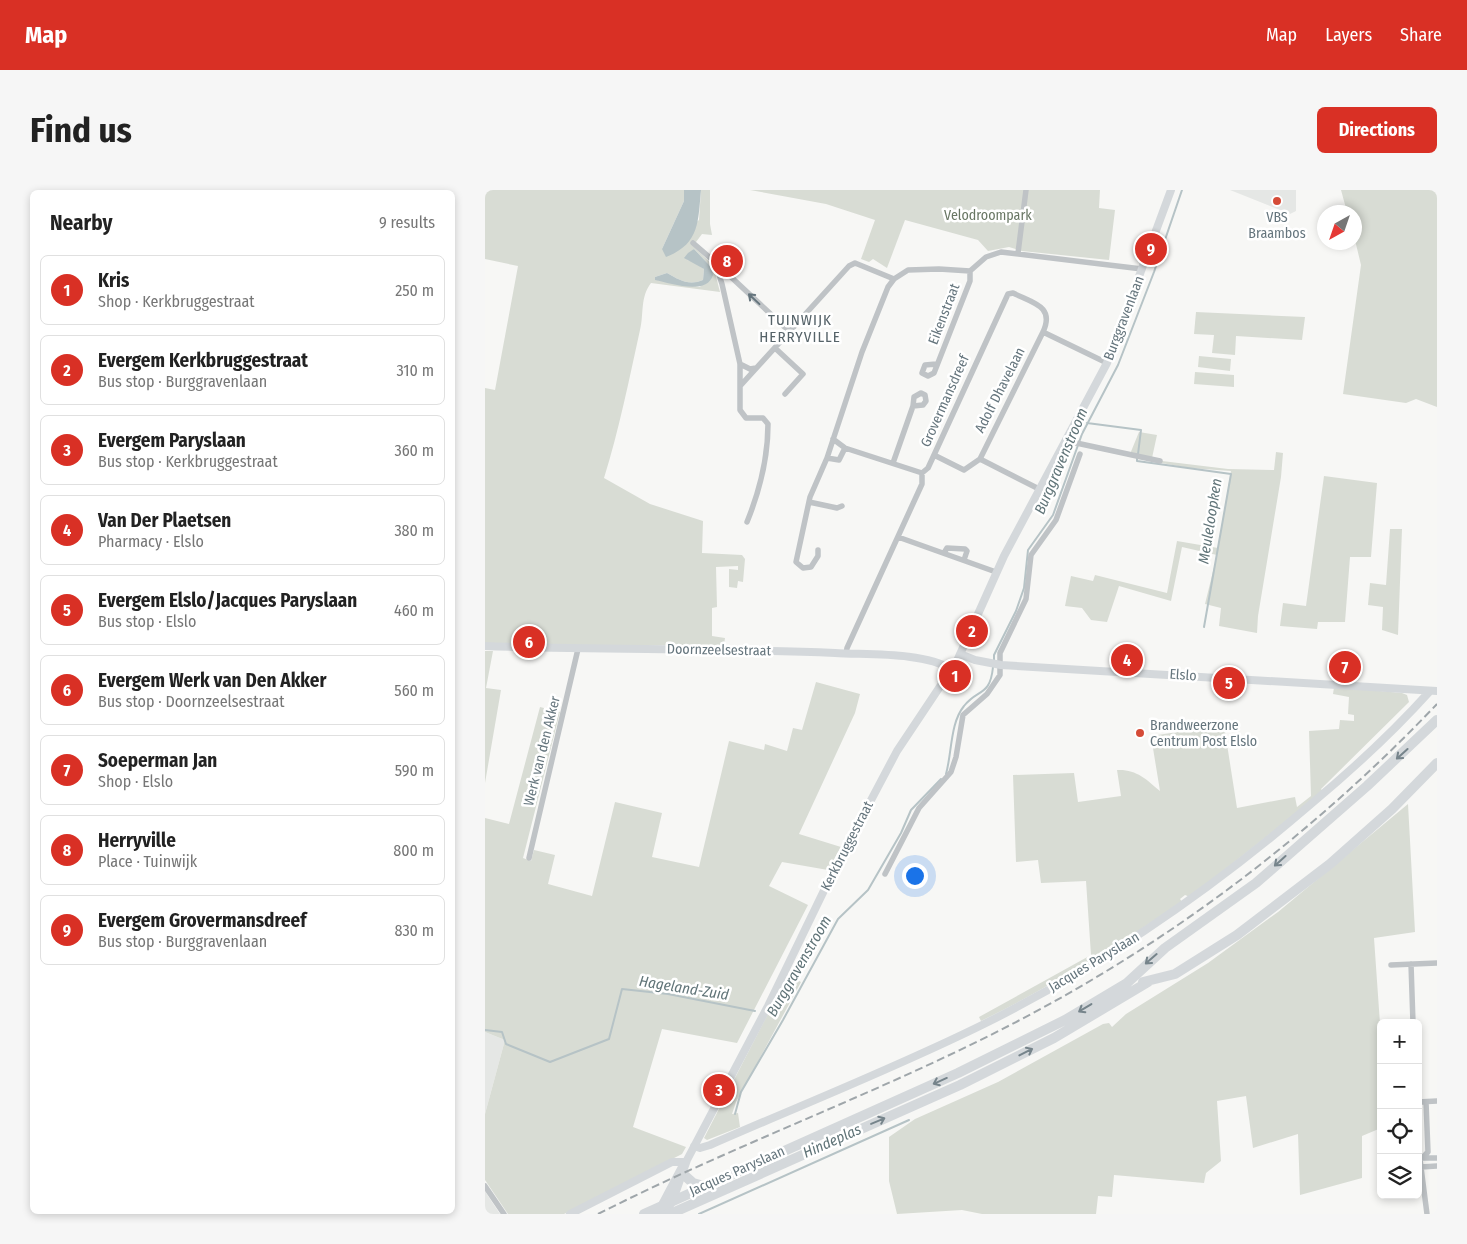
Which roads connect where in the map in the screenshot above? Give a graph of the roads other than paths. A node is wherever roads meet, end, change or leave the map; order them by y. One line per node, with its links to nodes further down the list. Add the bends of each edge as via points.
1 (1026, 190): 4 (street)
2 (1171, 190): 6 (main road, Burggravenlaan)
3 (693, 243): 5 (street)
4 (1018, 253): 6 (street); 7 (street, via 992,254)
5 (715, 262): 10 (street, one-way to 5); 14 (street)
6 (1142, 269): 13 (main road, Burggravenlaan)
7 (970, 271): 8 (street, via 908,270); 15 (street, Eikenstraat)
8 (894, 279): 10 (street, via 855,263 849,266); 20 (street, via 878,308)
9 (1027, 300): 11 (street, Adolf Dhavelaan, via 1047,313 1048,321); 24 (street, Grovermansdreef, via 1010,292 1007,294)
10 (790, 332): 12 (street)
11 (1043, 332): 13 (street); 26 (street, Adolf Dhavelaan)
12 (775, 348): 16 (street); 18 (street, via 803,374)
13 (1107, 363): 21 (main road, Burggravenlaan)
14 (740, 364): 16 (street); 17 (street)
15 (936, 364)
16 (756, 368): 17 (street)
17 (741, 385): 33 (street, via 740,410 743,415 746,418 763,418 768,424 765,467 752,515)
18 (785, 394)
19 (913, 406): 28 (street)
20 (833, 439): 22 (street); 25 (street)
21 (1067, 441): 27 (street); 30 (main road, Burggravenlaan)
22 (845, 448): 25 (street, via 839,460); 28 (street)
23 (1080, 454): 43 (street, via 1057,520 1031,555 1026,599 1003,645)
24 (934, 455): 26 (street, via 964,470); 29 (street, Grovermansdreef, via 929,468)
25 (827, 458): 31 (street)
26 (980, 459): 30 (street)
27 (1159, 461)
28 (893, 463): 29 (street)
29 (922, 473): 34 (street, Grovermansdreef, via 922,484)
30 (1041, 490): 38 (main road, Burggravenlaan)
31 (809, 502): 32 (street, via 837,508); 35 (street, via 796,562 803,568 811,567)
32 (842, 506)
33 (747, 522)
34 (898, 537): 36 (street); 41 (street, Grovermansdreef)
35 (818, 550)
36 (944, 553): 37 (street); 37 (street, via 947,548 965,549)
37 (964, 560): 38 (street)
38 (996, 572): 42 (main road, Burggravenlaan)
39 (485, 646): 40 (main road, Doornzeelsestraat)
40 (578, 649): 41 (main road, Doornzeelsestraat); 49 (street, Werk van den Akker)
41 (847, 654): 44 (main road, Doornzeelsestraat, via 930,660)
42 (960, 654): 43 (main road, Elslo); 44 (main road, Burggravenlaan)
43 (999, 665): 46 (main road, Elslo); 50 (street, via 999,675 993,688 963,715 951,772 919,808)
44 (951, 669): 60 (main road, Kerkbruggestraat, via 886,771)
45 (1437, 685): 46 (street, Jacques Paryslaan)
46 (1434, 691): 60 (main road, Jacques Paryslaan, via 1341,778 1246,859 1185,904 1089,966 990,1021 902,1062 710,1145)
47 (1437, 720): 55 (highway, Jacques Paryslaan, one-way to 55, via 1256,883 1165,948)
48 (1437, 763): 54 (highway, Jacques Paryslaan, via 1337,858 1286,898 1197,962 1175,974)
49 (529, 858)
50 (885, 874)
51 (1437, 963): 52 (street)
52 (1411, 964): 53 (street); 56 (street)
53 (1391, 965)
54 (1148, 982): 55 (highway, Jacques Paryslaan); 75 (highway, Jacques Paryslaan, one-way to 54, via 960,1085 1054,1038)
55 (1127, 983): 69 (highway, Jacques Paryslaan, one-way to 69, via 1065,1020 966,1069)
56 (1413, 1019)
57 (1422, 1102): 58 (street)
58 (1427, 1102): 59 (street); 61 (street, via 1428,1152)
59 (1437, 1102)
60 (694, 1146): 63 (main road, Kerkbruggestraat)
61 (1422, 1158): 62 (street)
62 (1437, 1158)
63 (686, 1162): 66 (main road, Kerkbruggestraat); 71 (main road, Kerkbruggestraat, via 681,1166); 73 (main road, via 672,1162)
64 (1437, 1166): 65 (street)
65 (1422, 1167)
66 (683, 1174): 69 (highway, via 693,1183); 70 (main road, Kerkbruggestraat)
67 (1422, 1175): 76 (street)
68 (485, 1186): 72 (street)
69 (703, 1186): 70 (highway, Jacques Paryslaan)
70 (673, 1200): 71 (highway, Jacques Paryslaan)
71 (661, 1211): 74 (highway, Jacques Paryslaan)
72 (504, 1214)
73 (570, 1214)
74 (644, 1214)
75 (670, 1214)
76 (1427, 1214)

